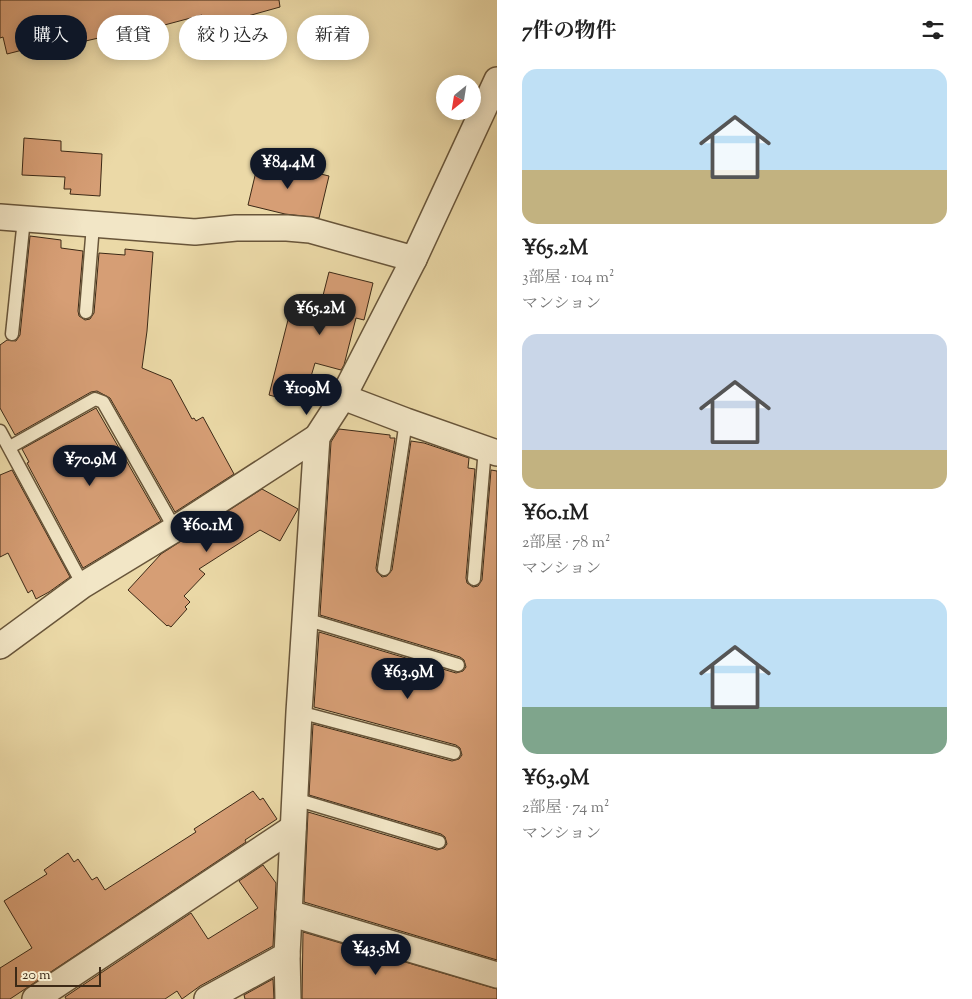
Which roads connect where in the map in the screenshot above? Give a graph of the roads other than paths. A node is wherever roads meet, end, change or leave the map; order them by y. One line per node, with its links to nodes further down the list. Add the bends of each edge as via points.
1 (497, 80): 5 (street)
2 (0, 217): 3 (street)
3 (24, 219): 4 (street); 7 (lane)
4 (93, 225): 5 (street, via 195,232 236,228 310,230); 6 (lane)
5 (414, 259): 8 (street)
6 (86, 312)
7 (12, 334)
8 (343, 397): 9 (street); 11 (street)
9 (406, 422): 13 (street); 15 (lane)
10 (0, 431): 12 (lane)
11 (316, 437): 14 (street); 18 (street)
12 (10, 447): 14 (lane, via 95,400 103,402); 17 (lane)
13 (491, 450): 16 (lane)
14 (175, 529): 17 (street)
15 (384, 569)
16 (474, 579)
17 (83, 584): 19 (street)
18 (304, 619): 20 (lane); 21 (street)
19 (0, 646)
20 (458, 665)
21 (299, 712): 22 (lane); 23 (street)
22 (454, 753)
23 (295, 799): 24 (street); 25 (lane)
24 (293, 828): 26 (street); 29 (street)
25 (439, 842)
26 (289, 913): 27 (street); 28 (street)
27 (287, 955): 30 (street); 31 (street)
28 (497, 975)
29 (35, 999)
30 (207, 999)
31 (288, 999)

